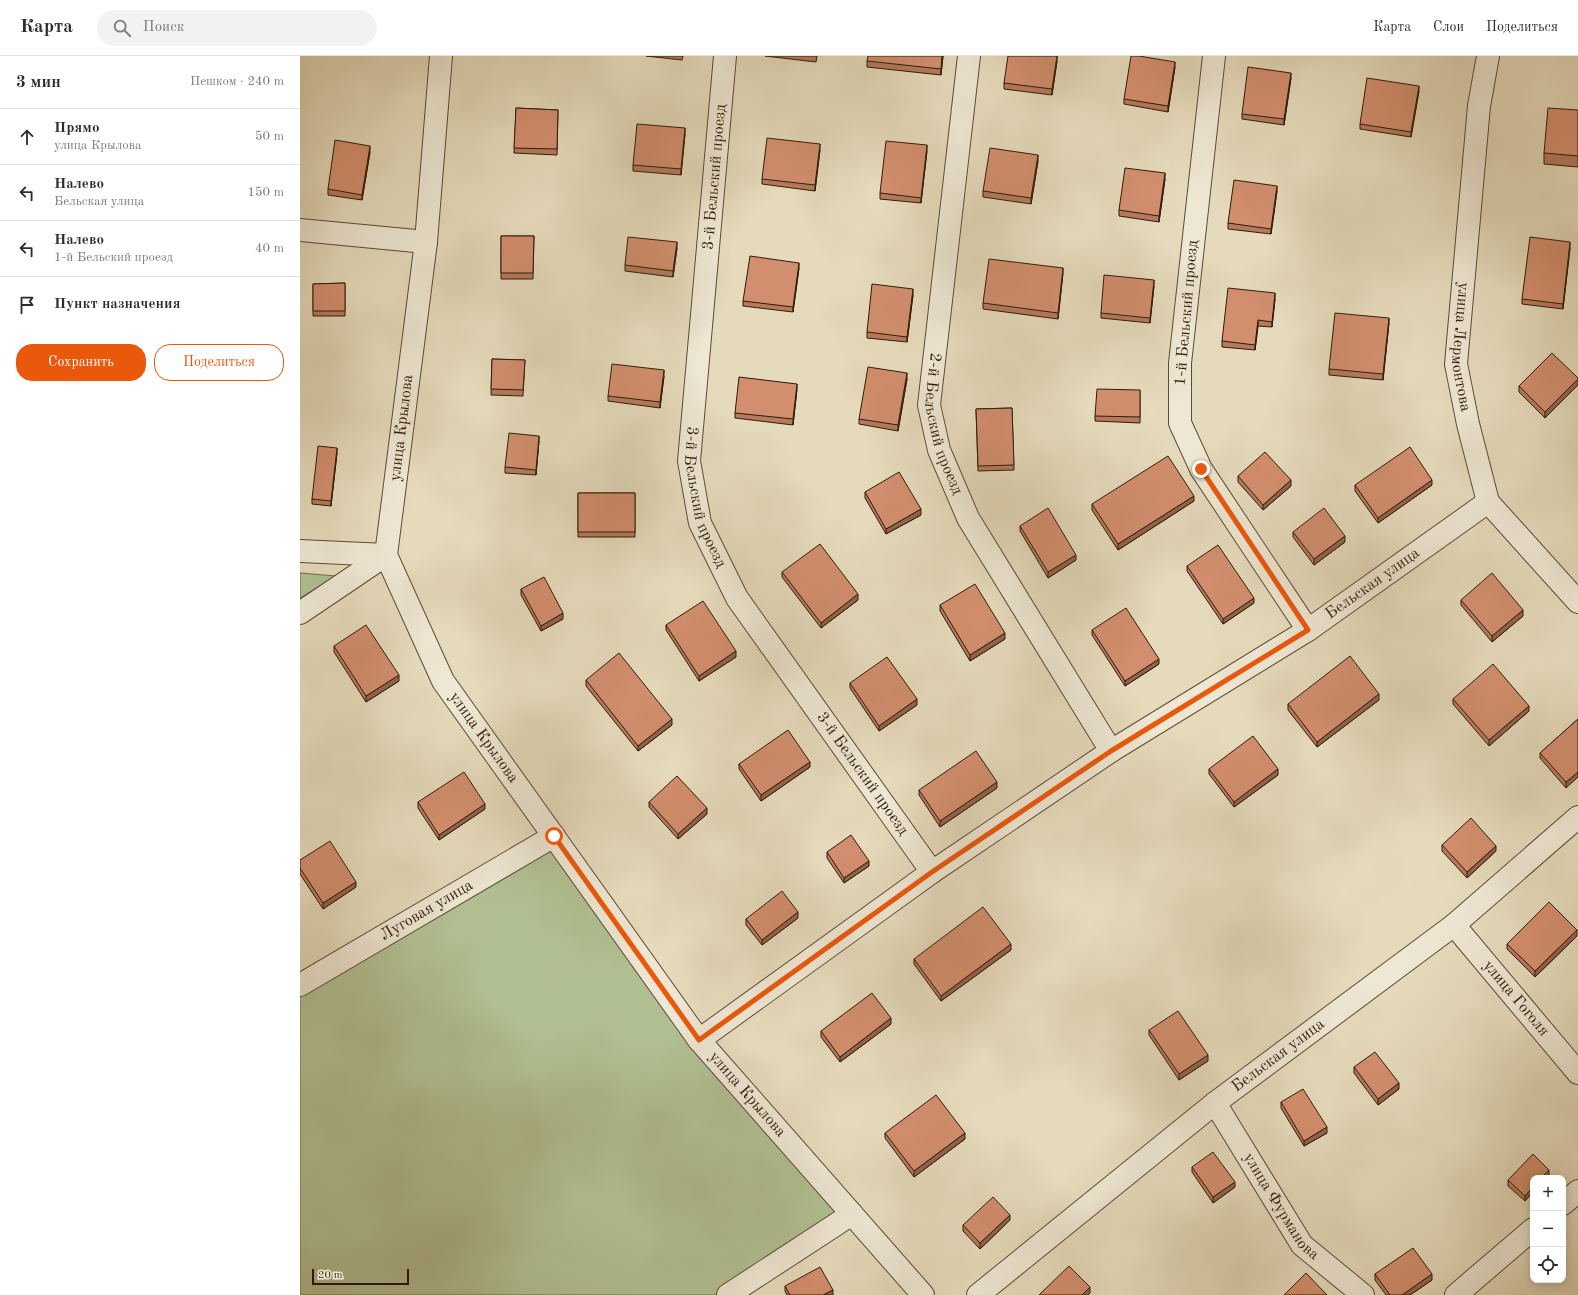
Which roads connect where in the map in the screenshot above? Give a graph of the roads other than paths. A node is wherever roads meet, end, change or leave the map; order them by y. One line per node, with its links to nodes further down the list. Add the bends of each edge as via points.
1 (442, 56): 7 (street, улица Крылова)
2 (725, 56): 17 (street, 3-й Бельский проезд, via 689,461 700,523 737,598)
3 (968, 56): 14 (street, 2-й Бельский проезд, via 929,405 939,450 968,518)
4 (1214, 56): 13 (street, 1-й Бельский проезд, via 1180,364 1180,423 1201,469)
5 (1488, 56): 8 (street, улица Лермонтова, via 1478,106 1456,364)
6 (300, 230): 7 (street)
7 (426, 242): 10 (street, улица Крылова)
8 (1488, 502): 11 (street, улица Лермонтова); 13 (street, Бельская улица)
9 (300, 550): 10 (street)
10 (386, 555): 12 (street); 16 (street, улица Крылова, via 443,681)
11 (1578, 602)
12 (300, 613)
13 (1308, 630): 14 (street, Бельская улица)
14 (1111, 751): 17 (street, Бельская улица)
15 (1578, 817): 18 (street, Бельская улица)
16 (554, 836): 19 (street, Луговая улица); 20 (street, улица Крылова)
17 (932, 872): 20 (street, Бельская улица)
18 (1454, 924): 21 (street, улица Гоголя); 22 (street, Бельская улица)
19 (300, 985)
20 (699, 1040): 25 (street, улица Крылова)
21 (1578, 1073)
22 (1215, 1103): 29 (street, Бельская улица); 30 (street, улица Фурманова, via 1302,1245)
23 (1578, 1191): 24 (street)
24 (1566, 1201)
25 (852, 1214): 27 (street); 28 (street, улица Крылова)
26 (1530, 1232): 31 (street)
27 (728, 1295)
28 (923, 1295)
29 (978, 1295)
30 (1363, 1295)
31 (1456, 1295)

